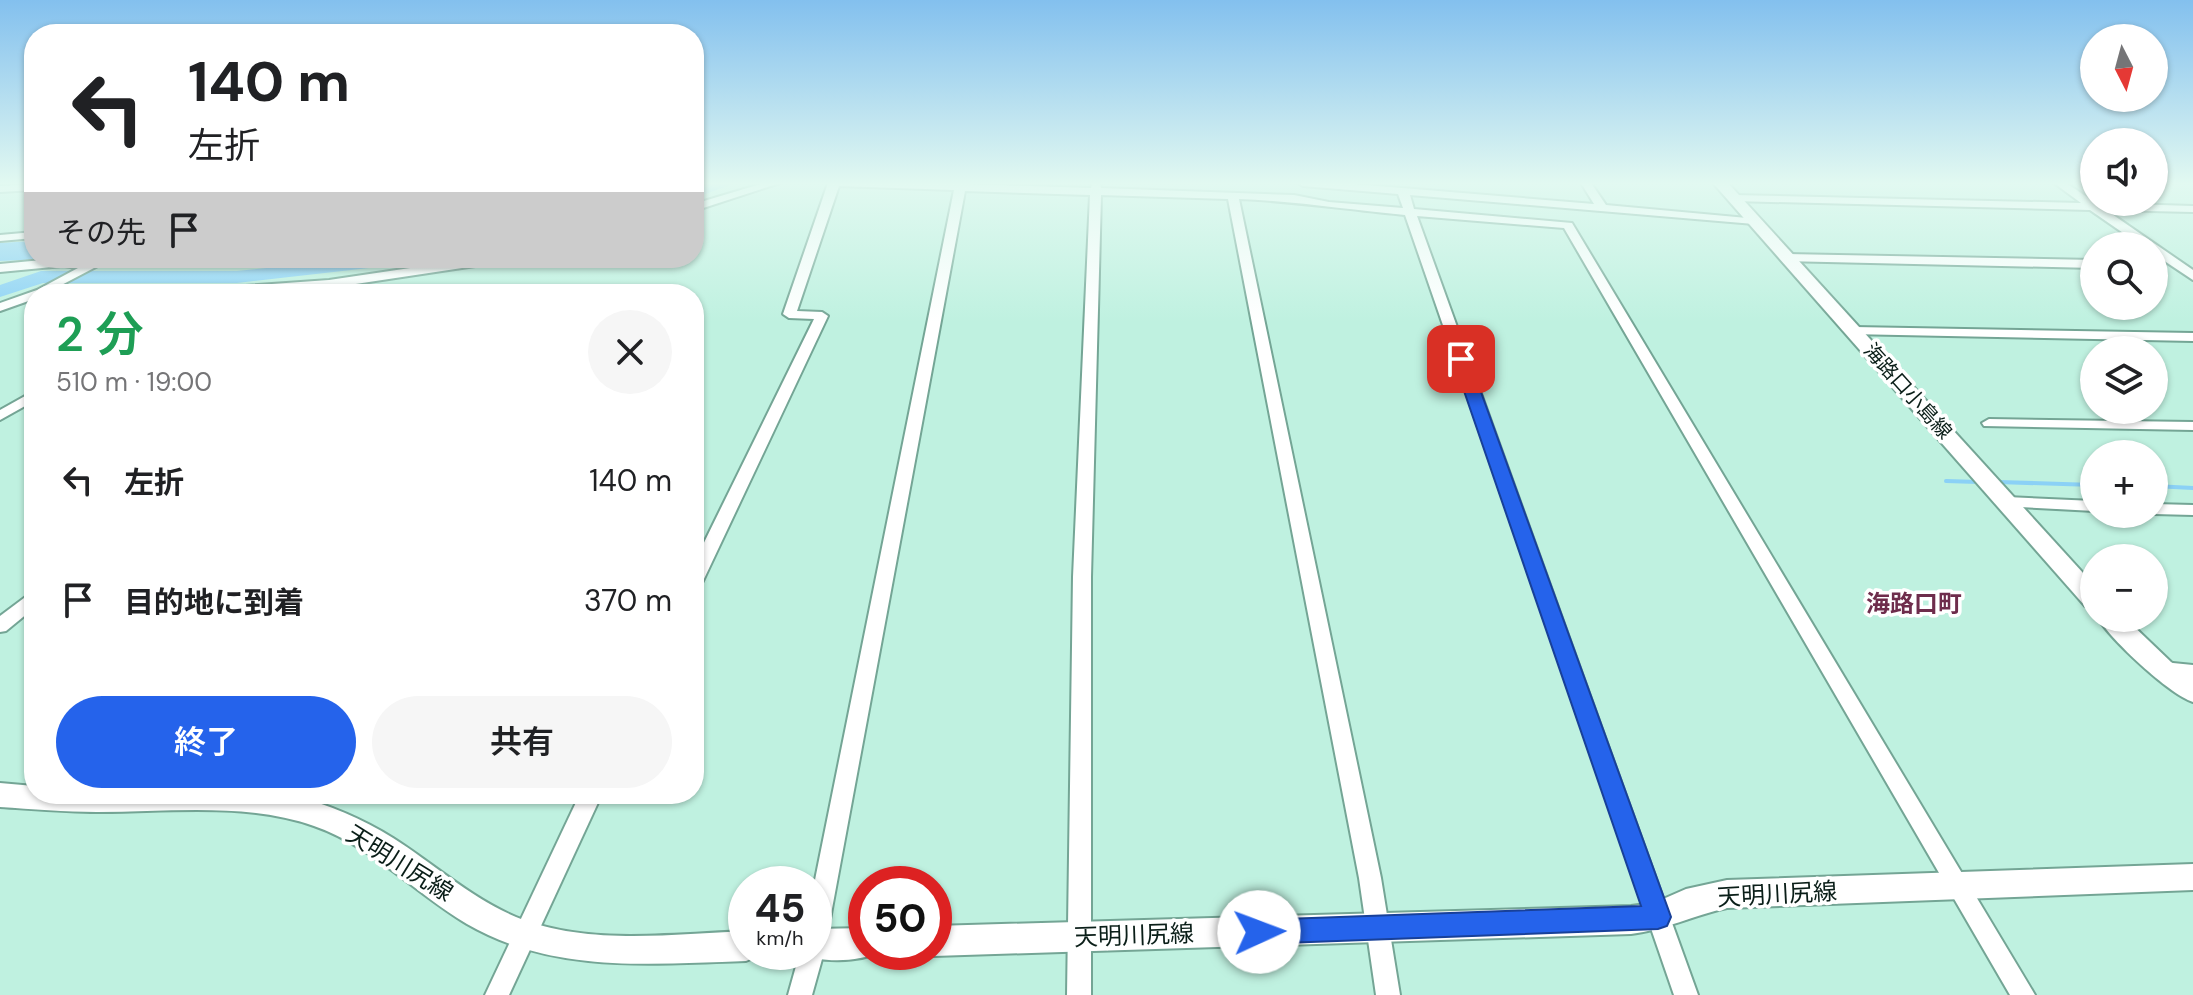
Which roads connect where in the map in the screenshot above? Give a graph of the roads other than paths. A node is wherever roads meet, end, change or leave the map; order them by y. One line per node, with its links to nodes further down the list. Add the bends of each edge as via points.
1 (818, 229): 34 (street, via 789,314 822,316)
2 (952, 229): 46 (street)
3 (1095, 229): 52 (street, via 1082,577)
4 (1239, 229): 50 (street)
5 (1416, 229): 49 (street)
6 (1571, 229): 48 (street)
7 (1762, 229): 10 (main road, 海路口小島線)
8 (24, 236): 9 (street)
9 (0, 238)
10 (1787, 258): 12 (street); 24 (main road, 海路口小島線)
11 (2168, 259): 14 (street)
12 (2080, 264)
13 (2168, 265): 14 (street)
14 (2177, 265): 19 (street)
15 (24, 266): 16 (street)
16 (0, 268)
17 (86, 268): 20 (street)
18 (435, 268): 21 (street)
19 (2193, 276)
20 (55, 284)
21 (329, 284)
22 (24, 298): 23 (street)
23 (0, 307)
24 (1854, 331): 25 (street); 30 (main road, 海路口小島線)
25 (2193, 337)
26 (24, 401): 27 (street)
27 (0, 416)
28 (1989, 423): 29 (street)
29 (2193, 426)
30 (2007, 502): 31 (street); 35 (main road, 海路口小島線)
31 (2080, 505)
32 (2168, 509): 33 (street)
33 (2193, 510)
34 (704, 560)
35 (2080, 584)
36 (24, 607): 37 (street)
37 (0, 626)
38 (2124, 632): 39 (main road)
39 (2162, 669): 40 (street); 41 (main road)
40 (2193, 672)
41 (2193, 692)
42 (0, 795): 43 (main road, 天明川尻線)
43 (24, 796)
44 (274, 804): 51 (main road, 天明川尻線, via 321,815 367,839 481,915)
45 (586, 804): 51 (street)
46 (829, 866)
47 (2193, 877): 48 (main road, 天明川尻線)
48 (1959, 886): 49 (main road, 天明川尻線, via 1727,894 1686,903); 61 (street)
49 (1658, 917): 50 (main road, 天明川尻線); 60 (street)
50 (1377, 928): 52 (main road, 天明川尻線); 59 (street)
51 (523, 936): 54 (main road, 天明川尻線, via 610,949); 56 (street)
52 (1082, 937): 53 (main road, 天明川尻線); 58 (street)
53 (952, 941)
54 (728, 946)
55 (807, 970): 57 (street)
56 (497, 995)
57 (800, 995)
58 (1079, 995)
59 (1388, 995)
60 (1686, 995)
61 (2023, 995)

